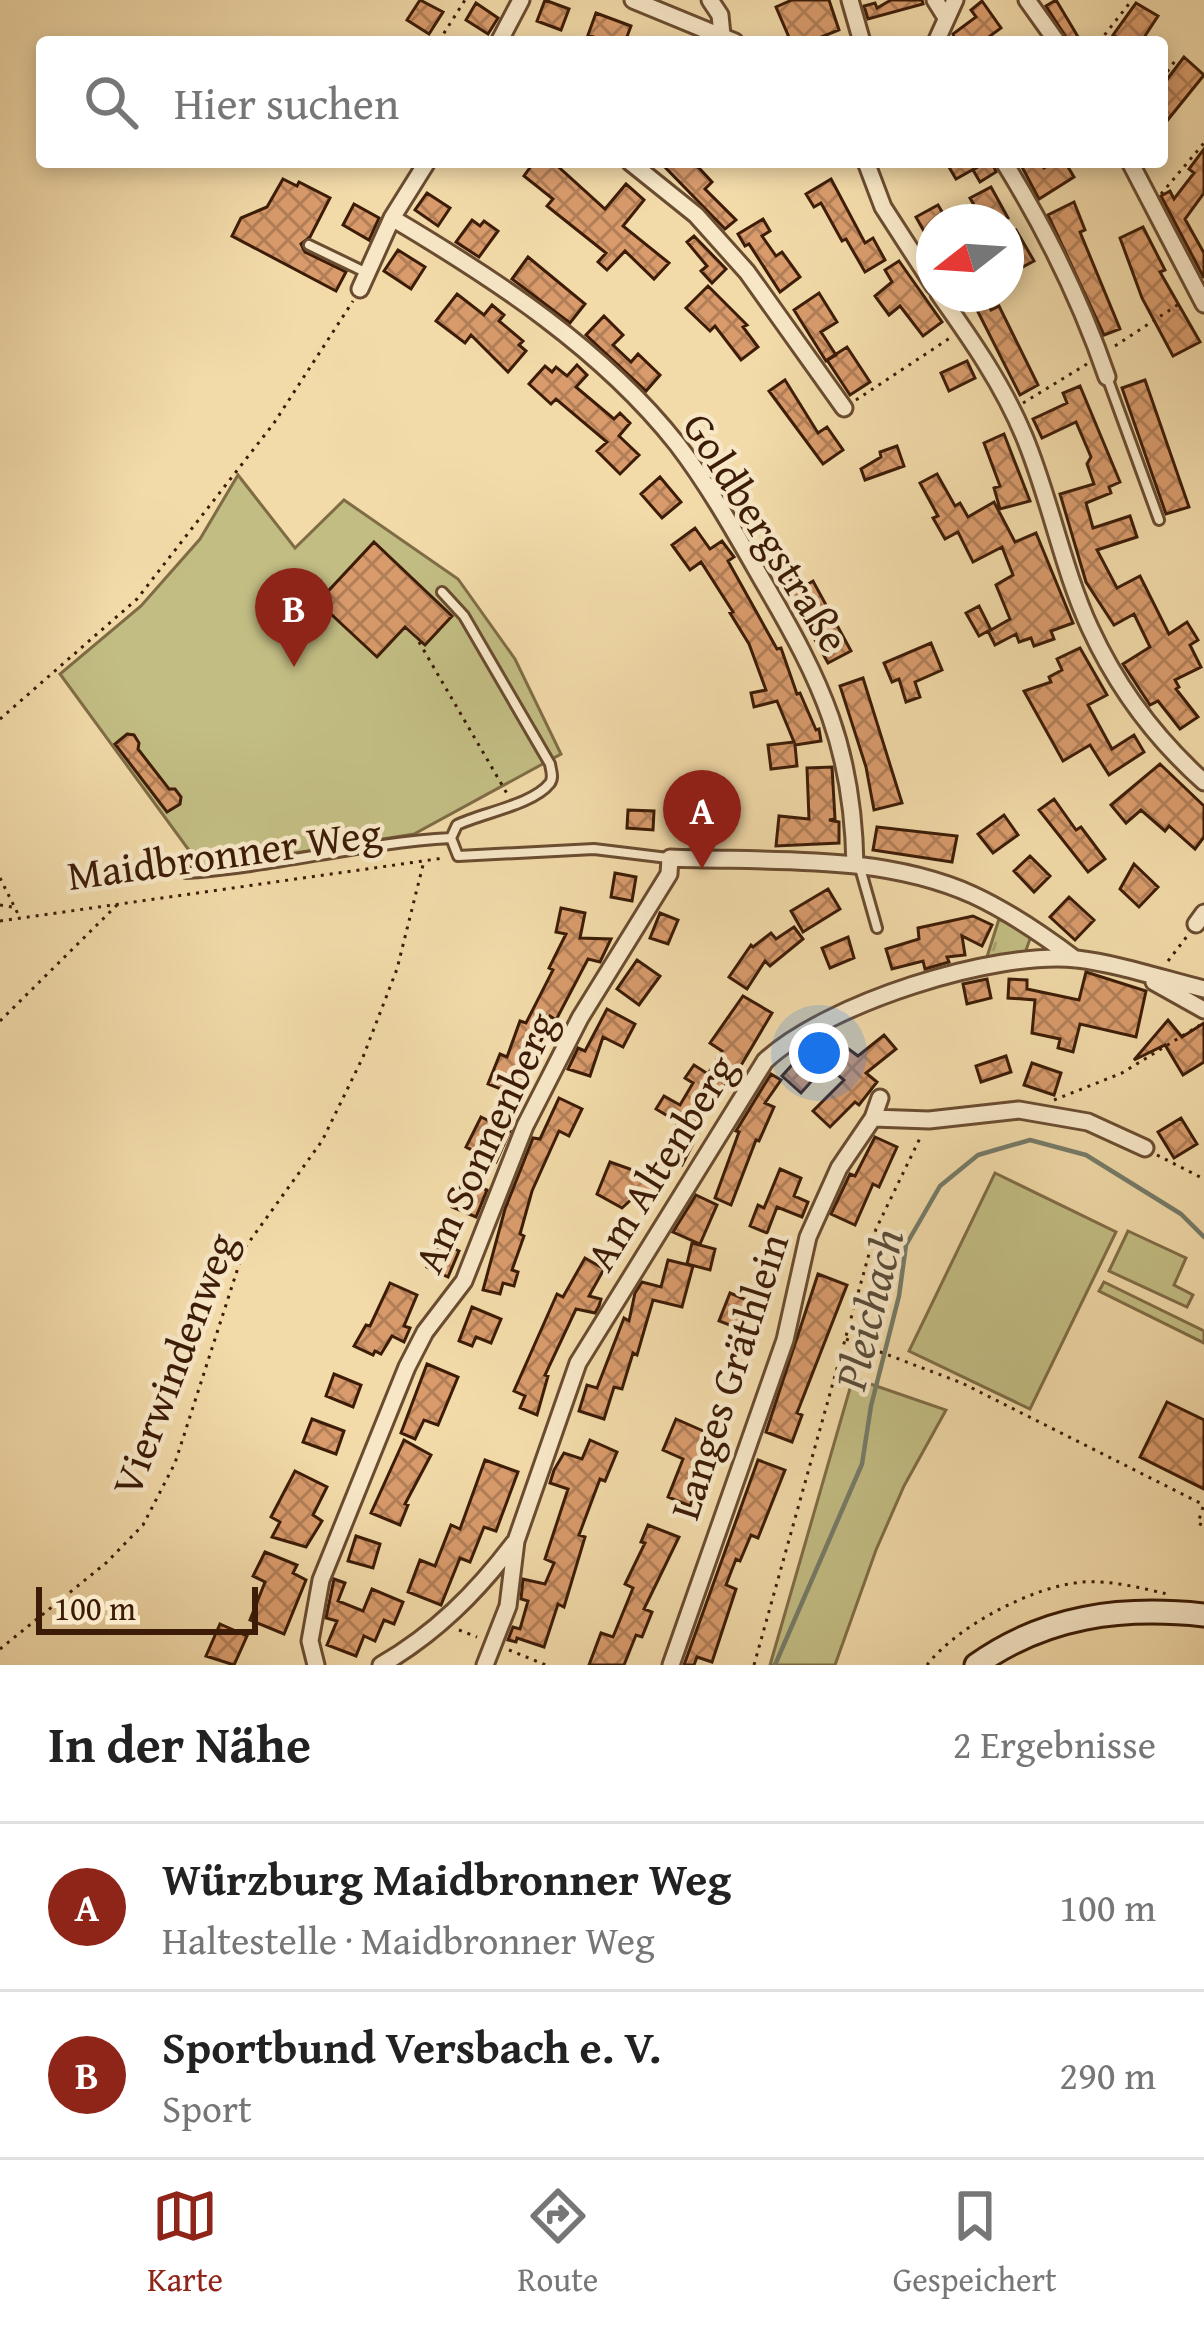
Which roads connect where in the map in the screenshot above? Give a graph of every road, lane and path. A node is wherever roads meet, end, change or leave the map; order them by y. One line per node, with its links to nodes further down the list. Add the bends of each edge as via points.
1 (465, 0): 11 (path)
2 (521, 0): 12 (street)
3 (633, 0): 13 (street)
4 (710, 0): 14 (street)
5 (850, 0): 15 (street)
6 (935, 0): 10 (street)
7 (956, 0): 10 (street)
8 (1027, 0): 17 (street)
9 (1132, 0): 18 (path)
10 (945, 16): 16 (street)
11 (442, 36)
12 (502, 36)
13 (723, 36)
14 (727, 36)
15 (860, 36)
16 (938, 36)
17 (1053, 36)
18 (1105, 36)
19 (1175, 61): 20 (path)
20 (1168, 71)
21 (1204, 143): 27 (path)
22 (423, 168): 28 (street)
23 (637, 168): 36 (street, via 696,215 747,272)
24 (868, 168): 30 (street)
25 (1008, 168): 35 (street, via 1074,292)
26 (1133, 168): 27 (street)
27 (1152, 204): 32 (street)
28 (392, 218): 31 (street); 47 (street, Goldbergstraße, via 569,338 648,412 699,476 833,715 850,782)
29 (309, 245): 31 (lane)
30 (916, 258)
31 (363, 281): 40 (path, via 274,423 136,599)
32 (1204, 304)
33 (952, 312): 34 (street)
34 (964, 328): 36 (path); 41 (street, via 1022,430 1104,656 1166,746)
35 (1106, 377): 37 (lane)
36 (844, 408)
37 (1159, 520)
38 (442, 592): 42 (lane, via 550,764 550,782)
39 (419, 642): 42 (path)
40 (0, 719)
41 (1204, 782)
42 (513, 804): 43 (lane, via 457,825)
43 (451, 838): 44 (lane); 48 (lane, Maidbronner Weg)
44 (458, 856): 45 (lane, via 594,848); 46 (path, Maidbronner Weg)
45 (670, 858): 47 (street); 78 (street, Am Sonnenberg, via 669,874 524,1126 464,1282 407,1367 321,1580 310,1641)
46 (424, 861): 50 (path, Maidbronner Weg); 77 (path, Vierwindenweg, via 397,969 362,1058 322,1141 244,1250 175,1462 142,1525)
47 (857, 866): 56 (lane); 57 (street, via 972,895)
48 (186, 873)
49 (0, 878): 52 (path)
50 (118, 904): 53 (path, Maidbronner Weg); 62 (path)
51 (0, 905): 52 (path)
52 (14, 907): 53 (path)
53 (20, 918): 55 (path, Maidbronner Weg)
54 (1200, 918): 59 (path)
55 (0, 921)
56 (877, 928)
57 (1076, 959): 58 (street); 73 (street, Am Altenberg, via 986,968 893,992 826,1019 765,1061 578,1364)
58 (1136, 973): 59 (street); 61 (street)
59 (1156, 977): 60 (street)
60 (1204, 989)
61 (1204, 1010)
62 (0, 1022)
63 (1204, 1022): 65 (path, via 1122,1073)
64 (880, 1098): 66 (street, Langes Gräthlein)
65 (1024, 1111): 67 (street); 68 (street, via 1088,1122)
66 (872, 1118): 67 (street); 82 (street, Langes Gräthlein, via 808,1237 785,1340)
67 (929, 1120): 70 (path, via 876,1229)
68 (1145, 1148): 69 (path)
69 (1204, 1179)
70 (845, 1339): 71 (path, via 962,1383); 83 (path)
71 (1204, 1505): 72 (path)
72 (1204, 1526)
73 (516, 1541): 75 (street, Am Altenberg); 76 (street, Am Altenberg, via 514,1580)
74 (1204, 1616): 84 (main road, via 1085,1616 1011,1642)
75 (442, 1623): 76 (path); 79 (street, Am Altenberg)
76 (494, 1644): 80 (street, Am Altenberg); 81 (path)
77 (0, 1649)
78 (316, 1665)
79 (380, 1665)
80 (485, 1665)
81 (546, 1665)
82 (670, 1665)
83 (754, 1665)
84 (976, 1665)

